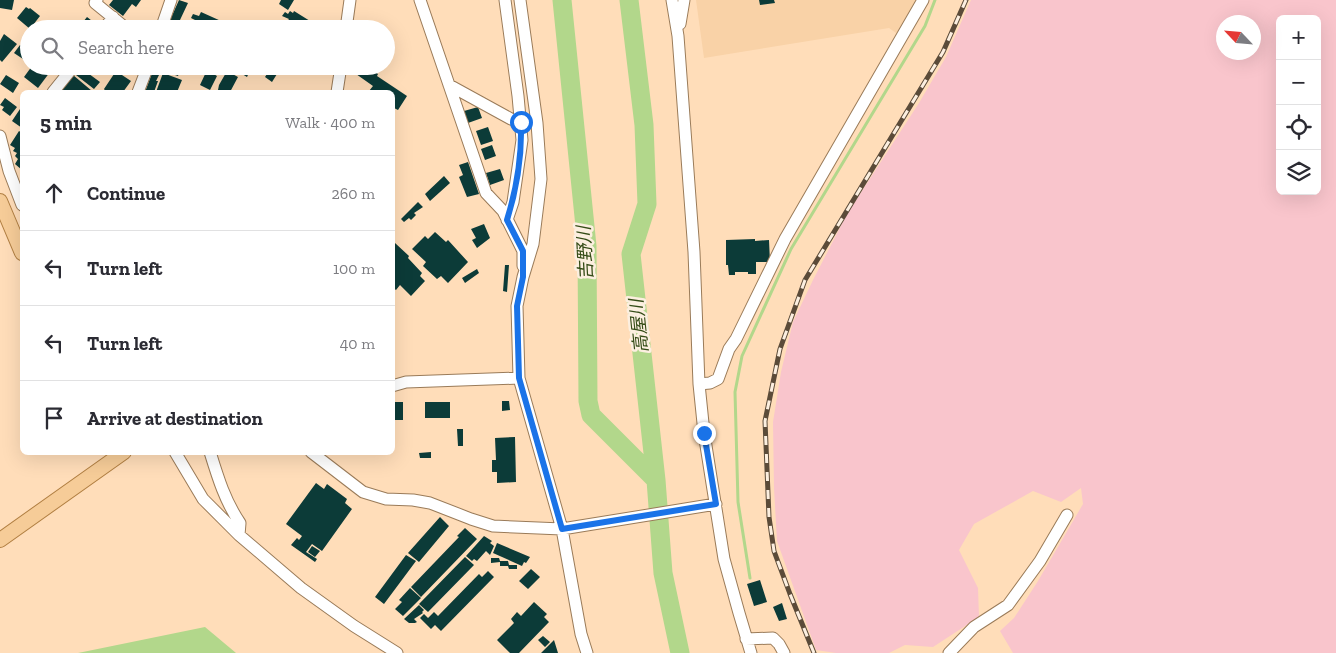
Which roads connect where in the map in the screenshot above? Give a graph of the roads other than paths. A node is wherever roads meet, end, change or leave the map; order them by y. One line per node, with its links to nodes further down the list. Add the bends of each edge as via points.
1 (97, 0): 10 (street, via 95,4)
2 (171, 0): 12 (street)
3 (350, 0): 13 (street)
4 (420, 0): 18 (street)
5 (505, 0): 22 (street)
6 (520, 0): 28 (street, via 537,123 541,179 533,244)
7 (672, 0): 14 (street)
8 (684, 0): 14 (street)
9 (923, 0): 30 (street, via 785,239 729,349 718,379)
10 (113, 18): 11 (street)
11 (116, 20)
12 (164, 20)
13 (347, 20)
14 (678, 36): 30 (street, via 694,252)
15 (67, 75): 19 (street)
16 (145, 75): 20 (street)
17 (340, 75): 21 (street)
18 (449, 86): 22 (street); 26 (street, via 486,193)
19 (55, 90)
20 (139, 90)
21 (337, 90)
22 (521, 122): 26 (street, via 522,140 513,202)
23 (0, 136): 24 (street)
24 (20, 200)
25 (0, 201): 27 (main road)
26 (507, 220): 28 (street, via 523,251)
27 (20, 248)
28 (523, 277): 29 (street, via 517,306)
29 (519, 378): 31 (street, via 406,382); 38 (street)
30 (699, 384): 36 (street)
31 (395, 385)
32 (120, 455): 40 (main road)
33 (177, 455): 39 (street, via 203,499)
34 (211, 455): 39 (street, via 221,489 240,523)
35 (314, 455): 38 (street, via 363,492 386,499 430,504 493,526)
36 (716, 504): 38 (street); 41 (street, via 724,559)
37 (1067, 516): 46 (street, via 1008,605 974,628)
38 (564, 529): 43 (street)
39 (239, 536): 42 (street, via 301,588)
40 (0, 540)
41 (746, 639): 44 (street); 45 (street, via 773,638)
42 (397, 653)
43 (587, 653)
44 (751, 653)
45 (784, 653)
46 (949, 653)

